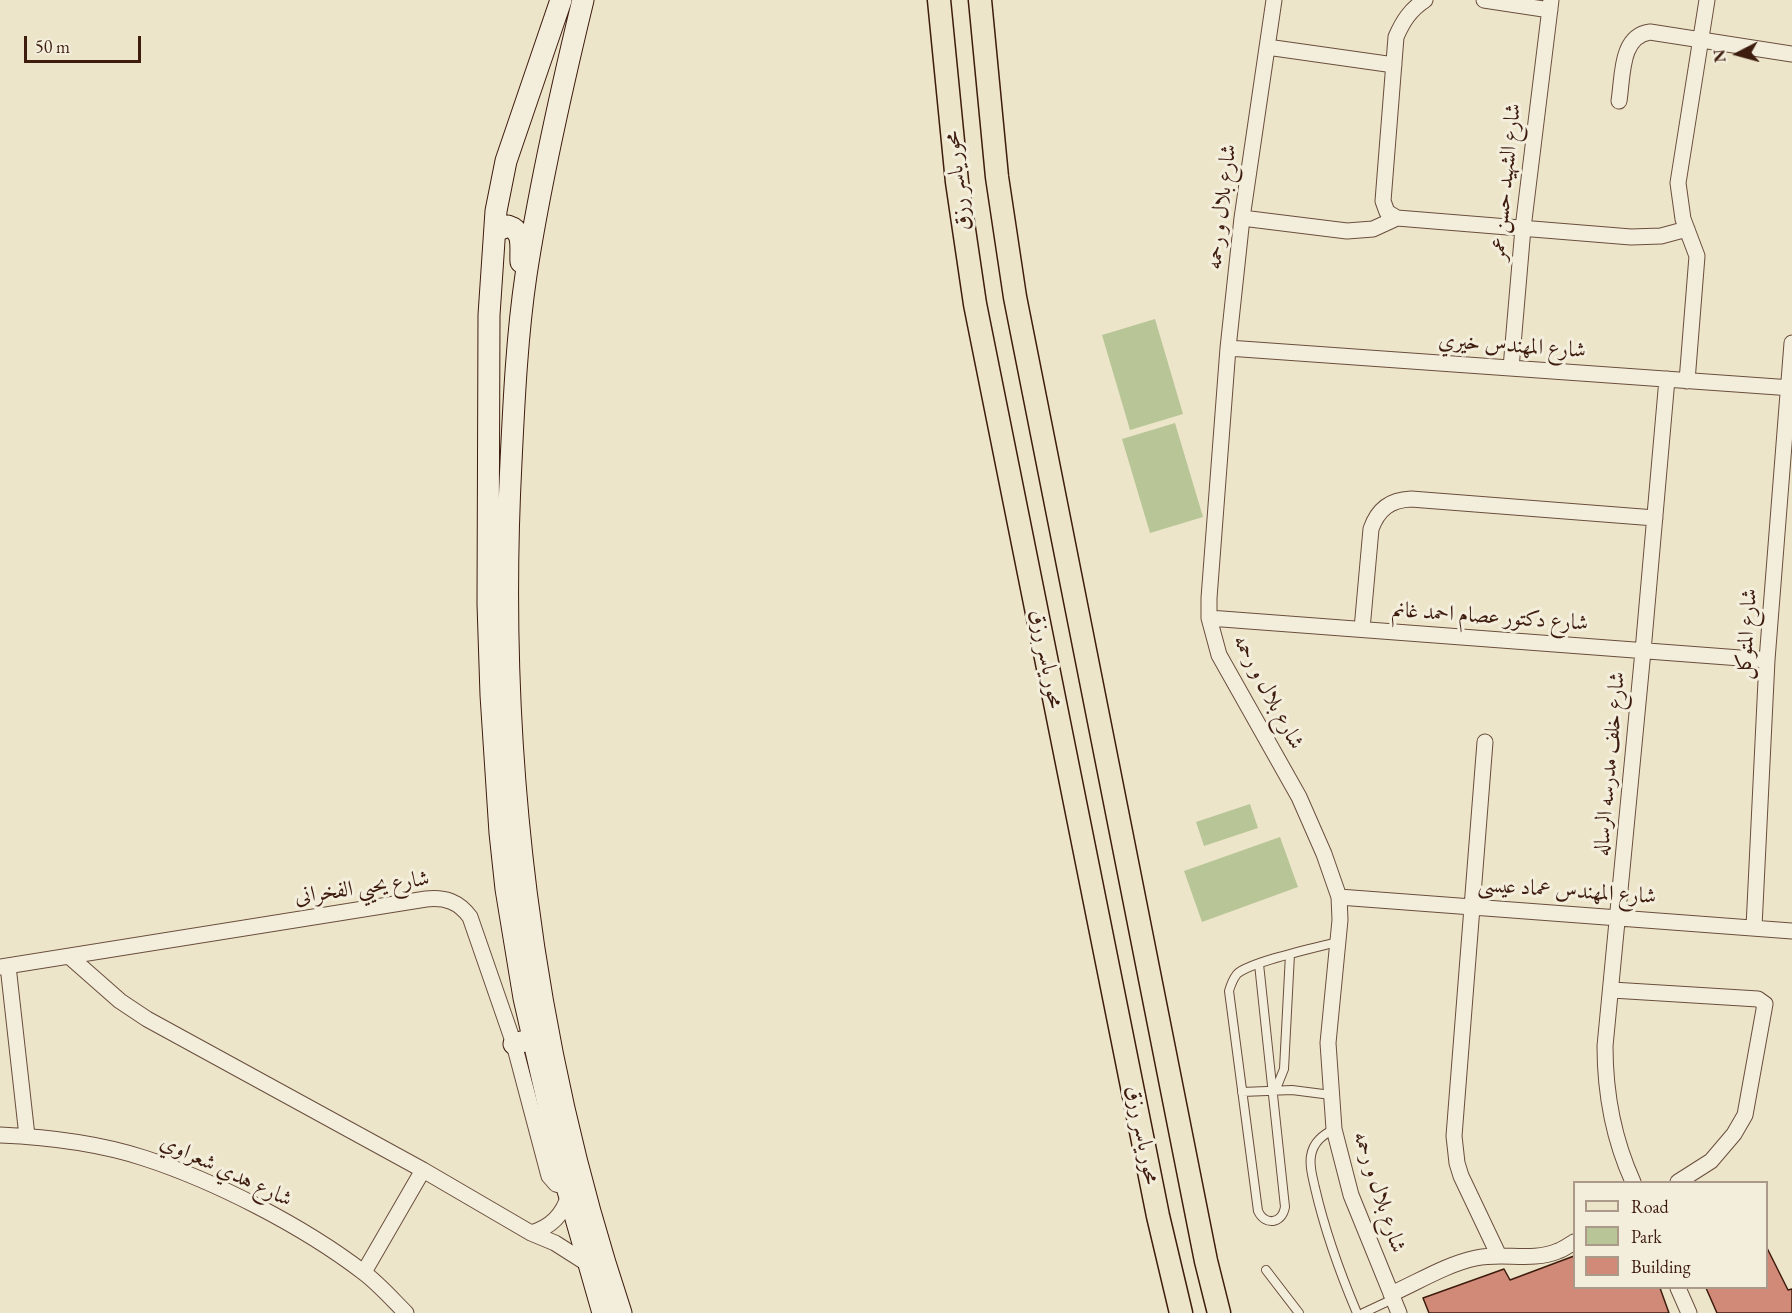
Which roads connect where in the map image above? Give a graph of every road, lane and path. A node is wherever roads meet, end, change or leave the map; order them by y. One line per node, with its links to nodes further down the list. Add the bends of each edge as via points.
1 (561, 0): 19 (street, via 506,161)
2 (583, 0): 20 (street)
3 (939, 0): 66 (main road, محور ياسر رزق, via 957,182 975,304 1158,1216)
4 (980, 0): 67 (main road, محور ياسر رزق, via 997,177 1017,307 1204,1249)
5 (1274, 0): 11 (street, شارع بلال و رحمه)
6 (1425, 0): 13 (street, via 1415,6 1401,26 1396,37)
7 (1484, 0): 9 (street)
8 (1707, 0): 10 (street)
9 (1550, 5): 17 (street, شارع الشهيد حسن عمر)
10 (1701, 40): 12 (street); 14 (street, via 1650,32 1636,36 1628,48); 18 (street, via 1678,183)
11 (1266, 47): 13 (street); 15 (street, شارع بلال و رحمه)
12 (1792, 54)
13 (1394, 66): 16 (street, via 1383,201 1387,212)
14 (1620, 101)
15 (1242, 218): 16 (street, via 1347,231 1373,229); 22 (street, شارع بلال و رحمه)
16 (1397, 218): 17 (street)
17 (1523, 228): 18 (street, via 1646,237); 23 (street, شارع الشهيد حسن عمر)
18 (1687, 229): 25 (street, via 1698,265)
19 (495, 234): 20 (street, via 508,226 518,232); 44 (street, via 489,315 491,695 500,833)
20 (526, 277): 65 (street, via 507,545 508,687 517,819 562,1103)
21 (1792, 344): 26 (street, شارع المتوكل)
22 (1228, 348): 23 (street, شارع المهندس خيري); 28 (street, شارع بلال و رحمه)
23 (1511, 368): 24 (street, شارع المهندس خيري)
24 (1667, 379): 25 (street, شارع المهندس خيري); 27 (street, شارع خلف مدرسه الرساله)
25 (1687, 381): 26 (street, شارع المهندس خيري)
26 (1790, 388): 31 (street, شارع المتوكل)
27 (1655, 518): 29 (street, via 1411,499 1390,503 1381,510 1371,529); 30 (street, شارع خلف مدرسه الرساله)
28 (1209, 618): 29 (street, شارع دكتور عصام احمد غانم); 33 (street, شارع بلال و رحمه, via 1219,655 1299,796)
29 (1362, 629): 30 (street, شارع دكتور عصام احمد غانم)
30 (1643, 651): 31 (street, شارع دكتور عصام احمد غانم); 35 (street, شارع خلف مدرسه الرساله)
31 (1767, 660): 36 (street, شارع المتوكل)
32 (1485, 742): 34 (street)
33 (1339, 897): 34 (street, شارع المهندس عماد عيسى); 38 (street, شارع بلال و رحمه)
34 (1472, 907): 35 (street, شارع المهندس عماد عيسى); 57 (street, via 1455,1150 1464,1183)
35 (1618, 918): 36 (street, شارع المهندس عماد عيسى); 43 (street, شارع خلف مدرسه الرساله)
36 (1754, 927): 37 (street, شارع المهندس عماد عيسى)
37 (1792, 930)
38 (1337, 942): 39 (lane); 47 (street, شارع بلال و رحمه, via 1329,1043)
39 (1290, 954): 41 (lane); 45 (lane, via 1284,1070)
40 (70, 957): 42 (street, شارع يحيي الفخرانى); 44 (street, شارع يحيي الفخرانى, via 426,899 450,900 470,917); 51 (street, via 147,1019)
41 (1259, 964): 45 (lane); 46 (lane, via 1238,973 1229,991)
42 (4, 966): 50 (street)
43 (1612, 990): 52 (street, شارع خلف مدرسه الرساله, via 1605,1046 1608,1105); 53 (street, via 1758,999 1765,1004 1745,1115 1711,1161)
44 (523, 1041): 54 (street)
45 (1272, 1090): 46 (lane); 46 (lane, via 1285,1208 1284,1214 1273,1222 1261,1217 1258,1210); 47 (lane)
46 (1242, 1092)
47 (1331, 1095): 48 (street, شارع بلال و رحمه)
48 (1334, 1128): 62 (street, شارع بلال و رحمه, via 1351,1195); 69 (lane, via 1316,1144 1311,1168 1327,1233)
49 (0, 1135): 50 (street, شارع هدي شعراوي)
50 (27, 1136): 60 (street, شارع هدي شعراوي, via 79,1142 144,1158 207,1183 300,1230)
51 (423, 1170): 55 (street); 60 (street)
52 (1633, 1181)
53 (1680, 1181)
54 (568, 1191): 55 (street, via 567,1204 556,1220); 58 (street)
55 (531, 1233): 58 (street)
56 (1573, 1243): 57 (street, via 1547,1254)
57 (1499, 1256): 62 (street, via 1464,1261)
58 (588, 1264): 64 (street)
59 (1266, 1270): 68 (lane)
60 (364, 1272): 63 (street, شارع هدي شعراوي)
61 (1679, 1289): 71 (street)
62 (1394, 1302): 70 (lane)
63 (406, 1313)
64 (603, 1313)
65 (621, 1313)
66 (1181, 1313)
67 (1220, 1313)
68 (1299, 1313)
69 (1358, 1313)
70 (1363, 1313)
71 (1689, 1313)

